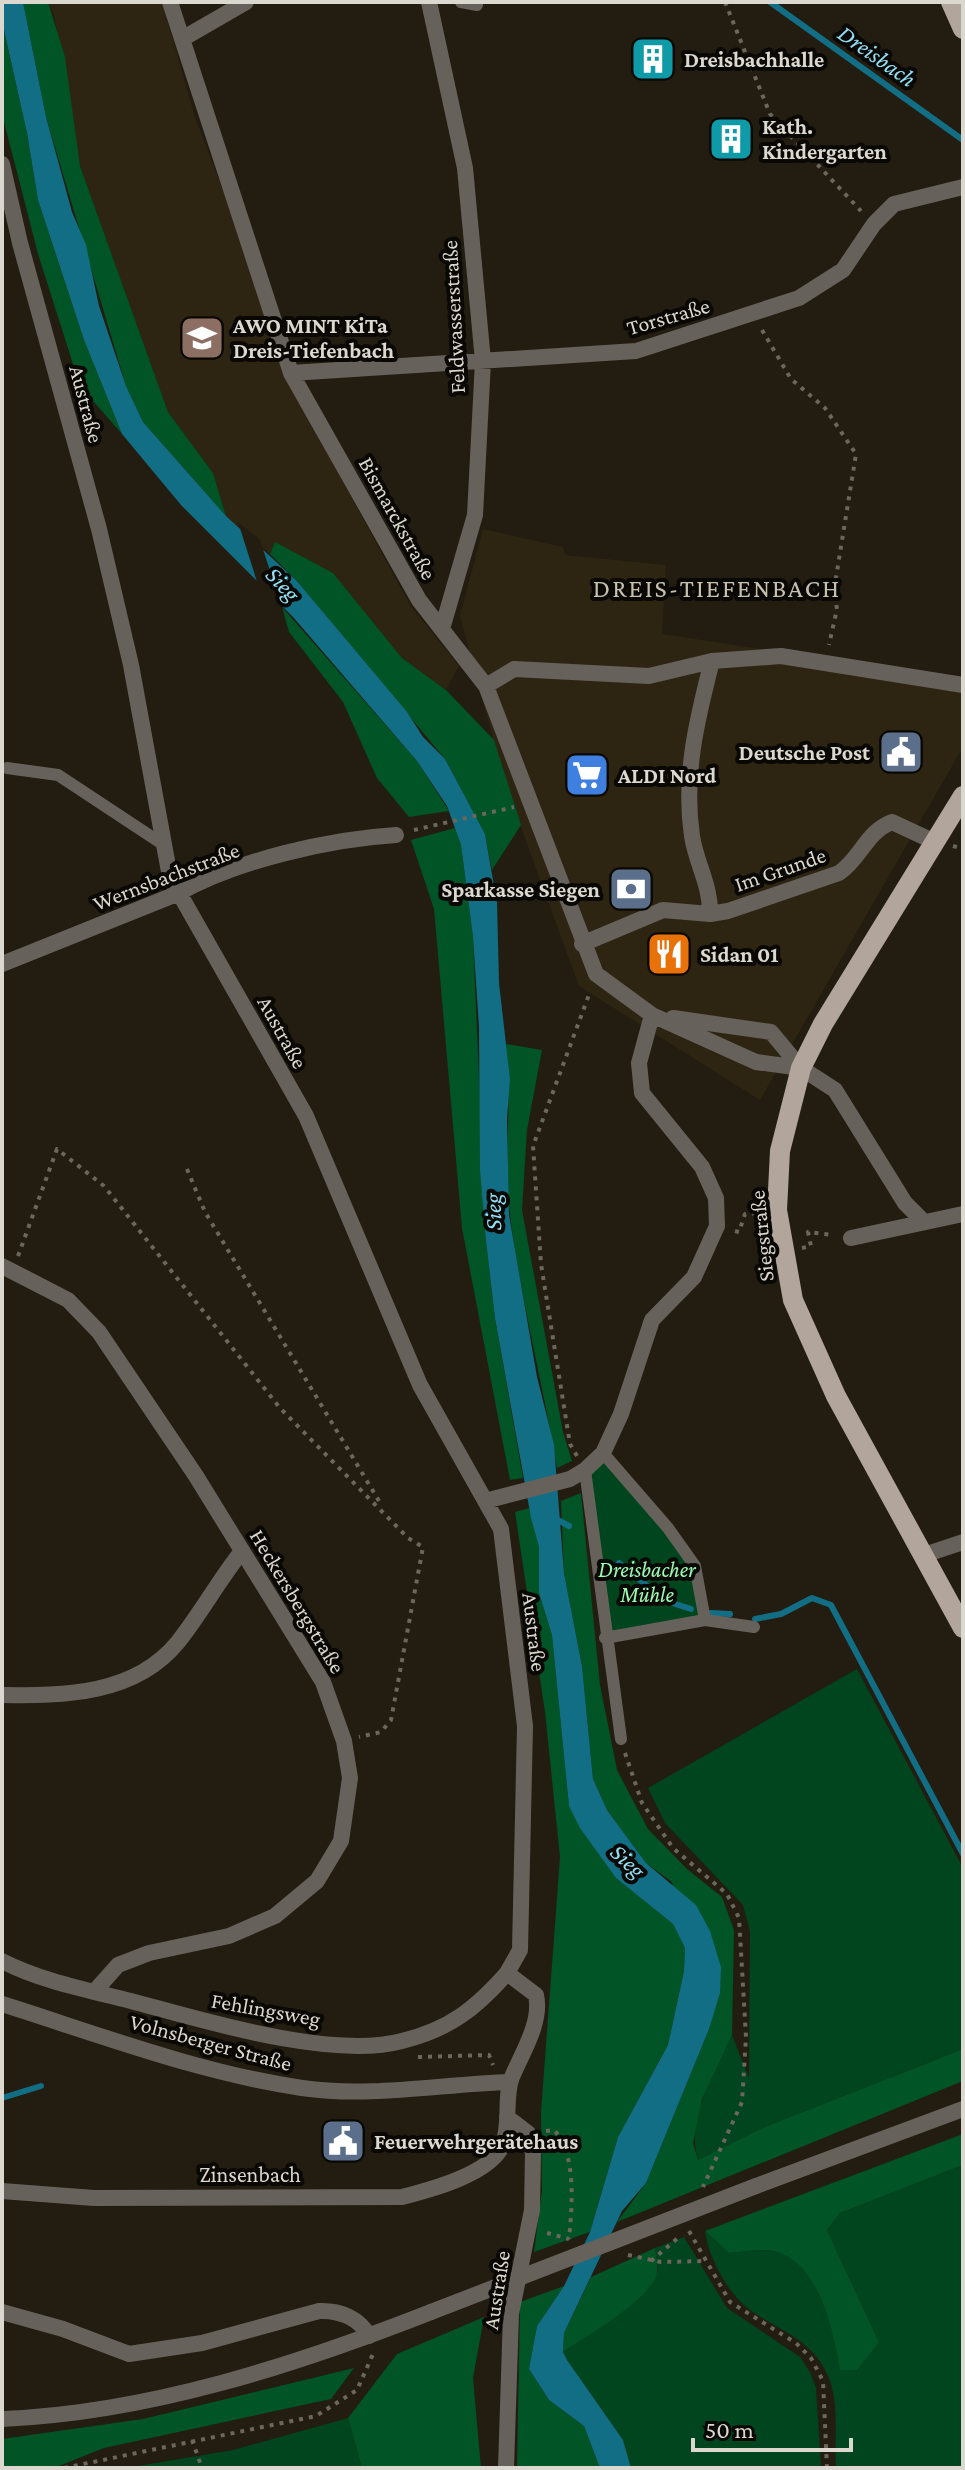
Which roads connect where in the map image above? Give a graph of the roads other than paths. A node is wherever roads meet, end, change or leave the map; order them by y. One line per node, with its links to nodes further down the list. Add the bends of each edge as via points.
1 (170, 2): 8 (street, Bismarckstraße)
2 (246, 2): 8 (street)
3 (429, 2): 11 (street, Feldwasserstraße, via 465,168)
4 (461, 2): 6 (lane)
5 (951, 2): 7 (main road)
6 (477, 5)
7 (963, 29)
8 (182, 39): 12 (street, Bismarckstraße)
9 (2, 164): 21 (street, Austraße, via 99,529)
10 (963, 187): 11 (street, Torstraße, via 894,204 843,270 799,298 636,351)
11 (483, 361): 12 (street, Torstraße); 13 (street, Feldwasserstraße, via 475,515)
12 (291, 373): 13 (street, Bismarckstraße, via 419,600)
13 (442, 629): 16 (street, Bismarckstraße)
14 (712, 661): 15 (street, via 781,656); 16 (street, via 649,676 514,669); 23 (street, Im Grunde, via 687,797)
15 (963, 685)
16 (486, 686): 24 (street, Bismarckstraße)
17 (7, 768): 21 (lane, via 58,775)
18 (963, 796): 20 (main road, Siegstraße)
19 (396, 835): 22 (street, Wernsbachstraße, via 344,838 205,879)
20 (935, 842): 23 (street, Im Grunde, via 892,822 875,828 839,873); 27 (main road, Siegstraße)
21 (164, 845): 22 (street, Austraße)
22 (179, 893): 25 (street, Wernsbachstraße); 34 (street, Austraße, via 306,1116 420,1385)
23 (710, 914): 24 (street, Im Grunde, via 663,910)
24 (582, 944): 26 (street, Bismarckstraße, via 596,974)
25 (2, 964)
26 (652, 1015): 27 (street, Bismarckstraße, via 756,1062); 27 (street, Bismarckstraße, via 771,1032); 32 (street, via 639,1063 642,1093 702,1167 716,1198 717,1226 694,1277 652,1320)
27 (801, 1068): 29 (street, via 835,1090 905,1203); 37 (main road, Siegstraße, via 780,1151 777,1210 793,1300 836,1396)
28 (963, 1214): 29 (street)
29 (922, 1220): 30 (street)
30 (851, 1238)
31 (8, 1268): 36 (street, Heckersbergstraße, via 68,1300 99,1332)
32 (603, 1453): 33 (street); 38 (lane, via 695,1566)
33 (585, 1470): 34 (street, via 570,1479); 41 (lane)
34 (485, 1501): 45 (street, Austraße, via 501,1529 525,1726 520,1950)
35 (963, 1542): 37 (street)
36 (242, 1551): 42 (street, via 176,1644 129,1680 67,1697); 46 (street, Heckersbergstraße, via 323,1682 344,1741 350,1778 341,1841 317,1881 275,1916 229,1936 118,1965)
37 (924, 1555): 40 (main road, Siegstraße)
38 (705, 1620): 39 (lane); 41 (lane)
39 (754, 1627)
40 (963, 1628)
41 (605, 1638): 43 (lane)
42 (2, 1695)
43 (621, 1739)
44 (2, 1961): 46 (street, Fehlingsweg)
45 (507, 1973): 46 (street, Fehlingsweg, via 466,2016 401,2042 351,2045 252,2033); 48 (street, via 536,1995 539,2011)
46 (94, 1992)
47 (2, 2004): 48 (street, Volnsberger Straße, via 219,2071 304,2088 377,2092)
48 (505, 2082): 50 (street)
49 (963, 2109): 53 (street, bridge)
50 (507, 2117): 51 (street, Zinsenbach, via 503,2146 488,2162 441,2187 402,2197 94,2198); 55 (street, Austraße, via 528,2133 533,2153 529,2229 511,2314)
51 (2, 2191)
52 (2, 2312): 53 (street, via 129,2354 202,2343 319,2311 354,2319)
53 (369, 2336): 54 (street, via 221,2383 129,2403)
54 (2, 2419)
55 (506, 2468)

